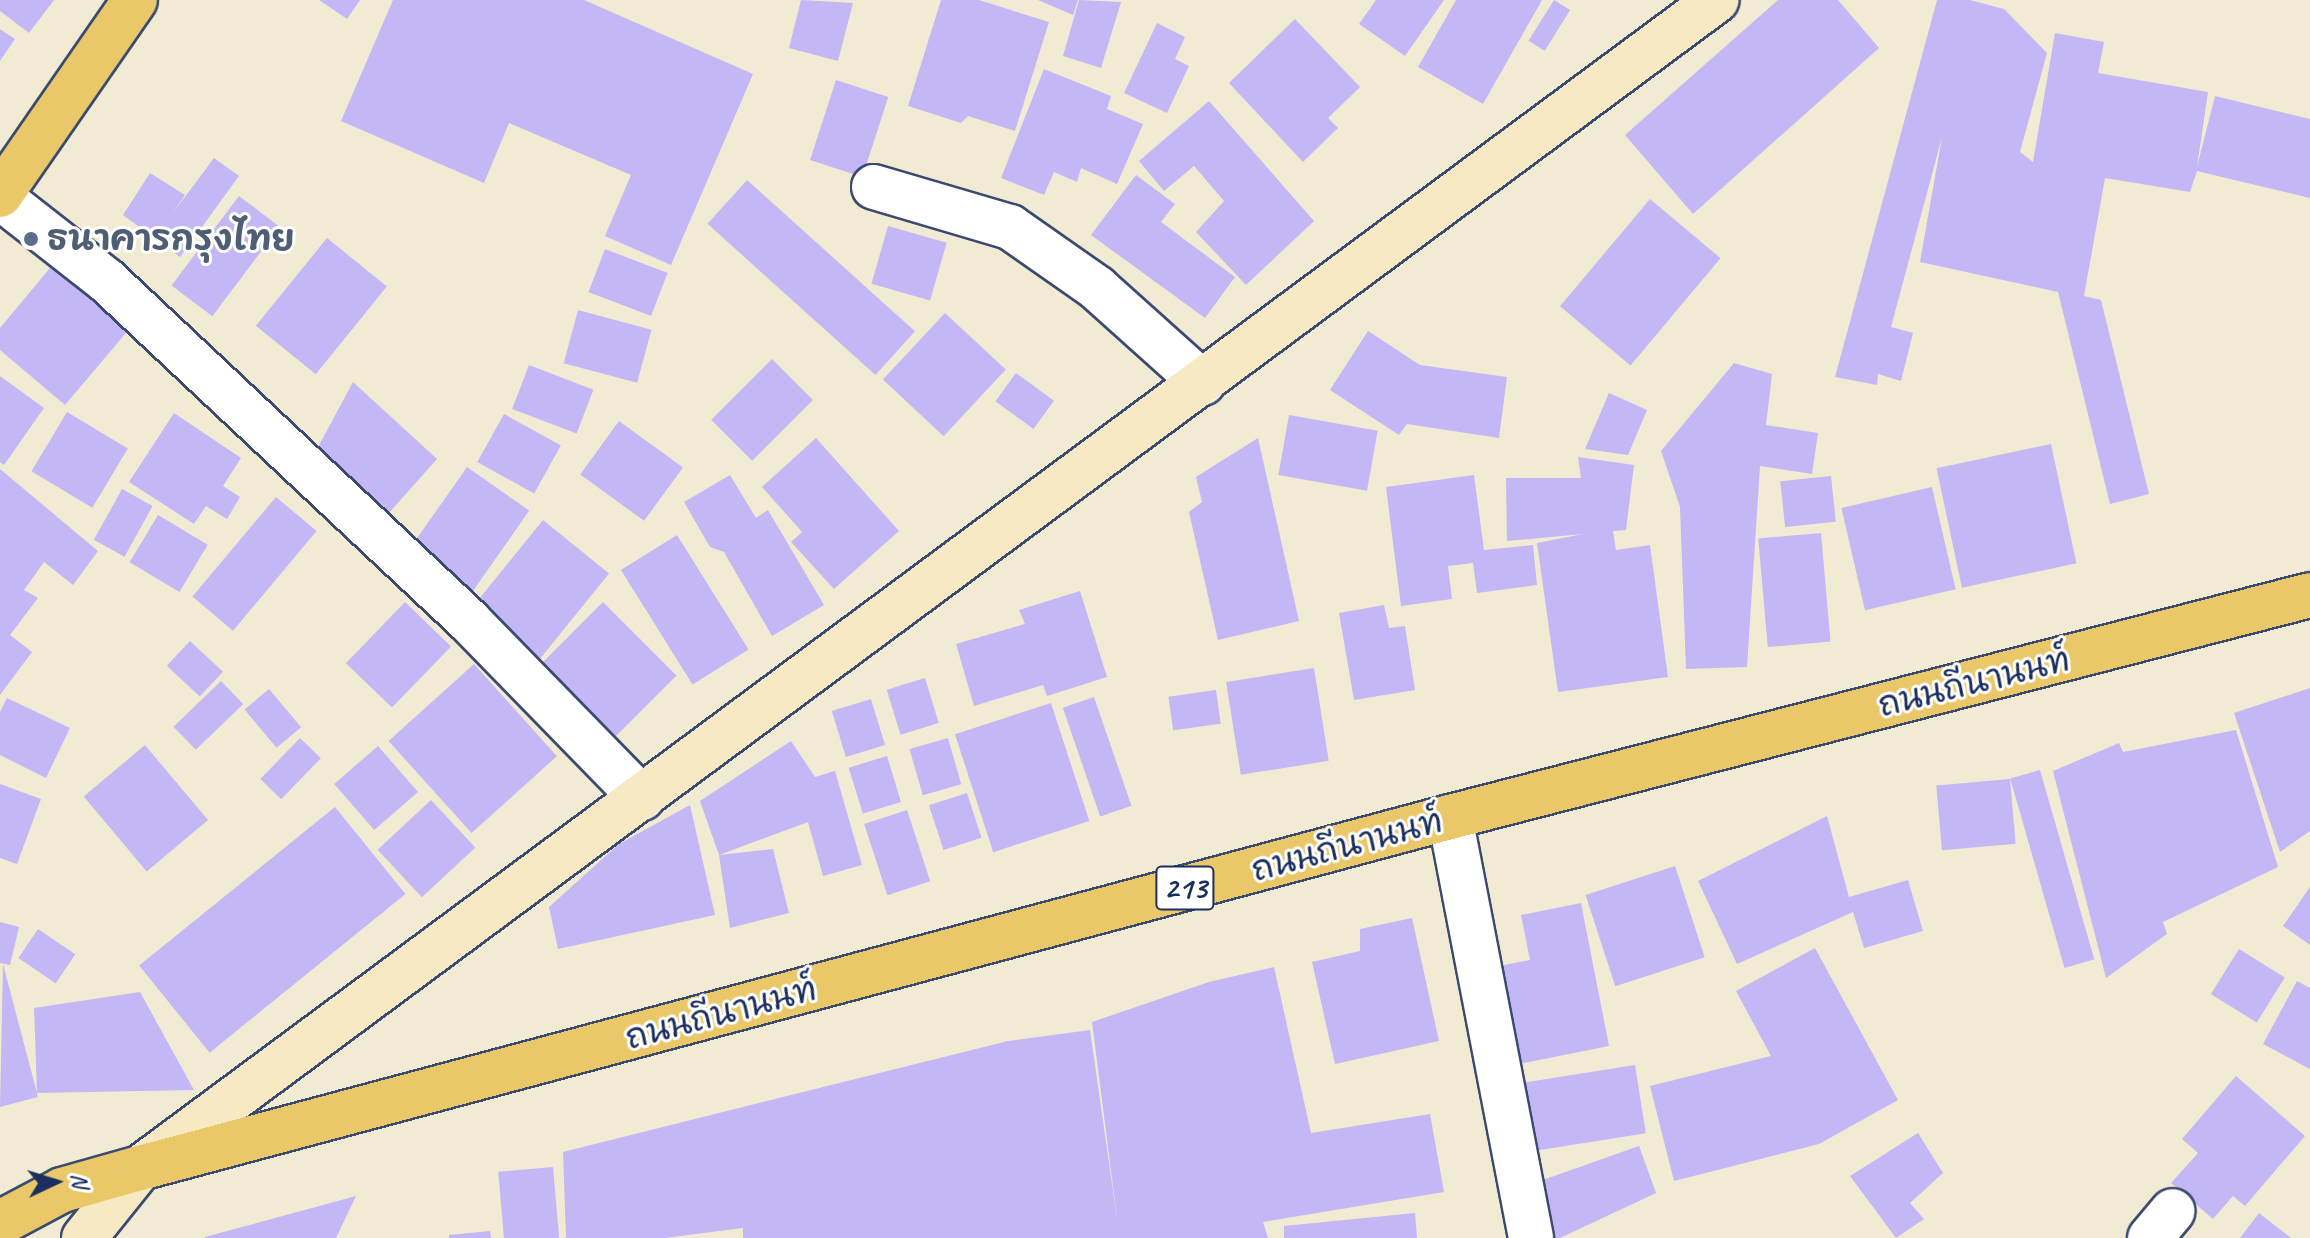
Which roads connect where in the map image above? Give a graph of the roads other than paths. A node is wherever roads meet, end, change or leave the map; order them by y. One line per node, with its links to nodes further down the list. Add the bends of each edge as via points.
1 (135, 0): 4 (main road)
2 (1697, 5): 5 (street)
3 (874, 187): 5 (street, via 1010,227 1097,288)
4 (0, 196): 7 (street, via 106,280 470,622)
5 (1203, 383): 7 (street)
6 (2310, 595): 8 (main road, ถนนถีนานนท์ / 213)
7 (642, 798): 9 (street)
8 (1450, 817): 9 (main road, ถนนถีนานนท์ / 213); 14 (street)
9 (140, 1168): 11 (main road, ถนนถีนานนท์ / 213); 13 (street)
10 (0, 1188): 11 (main road, ถนนถีนานนท์ / 213)
11 (62, 1190): 12 (main road, ถนนถีนานนท์ / 213)
12 (0, 1223)
13 (84, 1238)
14 (1531, 1238)

